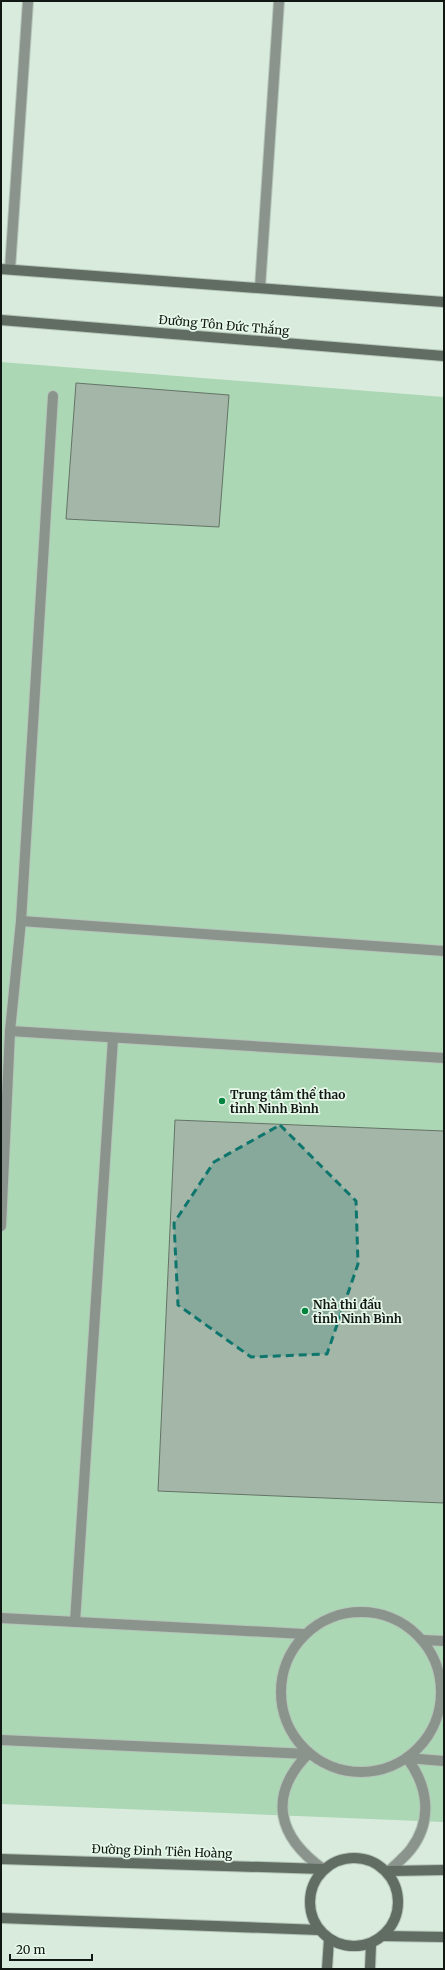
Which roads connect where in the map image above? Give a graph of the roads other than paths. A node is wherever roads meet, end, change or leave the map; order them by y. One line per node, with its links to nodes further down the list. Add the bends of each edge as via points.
1 (28, 1): 3 (street)
2 (279, 1): 4 (street)
3 (6, 269): 4 (street)
4 (260, 288): 5 (street)
5 (444, 302)
6 (1, 320): 7 (street, Đường Tôn Đức Thắng)
7 (444, 356)
8 (53, 396): 9 (street)
9 (21, 921): 10 (street); 11 (street)
10 (444, 951)
11 (10, 1031): 12 (street); 14 (street)
12 (113, 1038): 13 (street); 16 (street)
13 (444, 1058)
14 (1, 1226)
15 (1, 1618): 16 (street)
16 (75, 1622): 17 (street)
17 (304, 1634): 18 (street, via 326,1618 352,1611 378,1613 403,1623); 21 (street, via 288,1656 280,1681 281,1708 291,1734)
18 (423, 1640): 19 (street); 22 (street, via 436,1663 442,1689 438,1716 426,1739)
19 (444, 1641)
20 (1, 1740): 21 (street)
21 (308, 1754): 22 (street, via 331,1768 357,1774 383,1770); 25 (street, via 290,1775 283,1801 284,1815 293,1842)
22 (407, 1758): 23 (street); 27 (street, via 417,1772 423,1788 424,1821 419,1836 410,1850)
23 (444, 1761)
24 (1, 1859): 25 (street, Đường Đinh Tiên Hoàng)
25 (323, 1869): 27 (street, via 350,1857 376,1862); 29 (street, via 311,1891 310,1905 312,1918)
26 (444, 1870): 27 (street)
27 (389, 1871): 30 (street, via 399,1896 398,1911)
28 (1, 1918): 29 (street)
29 (319, 1930): 32 (street)
30 (384, 1936): 31 (street); 33 (street)
31 (444, 1937)
32 (329, 1939): 33 (street, via 342,1945 356,1947); 34 (street)
33 (371, 1944): 35 (street)
34 (327, 1969)
35 (370, 1969)

